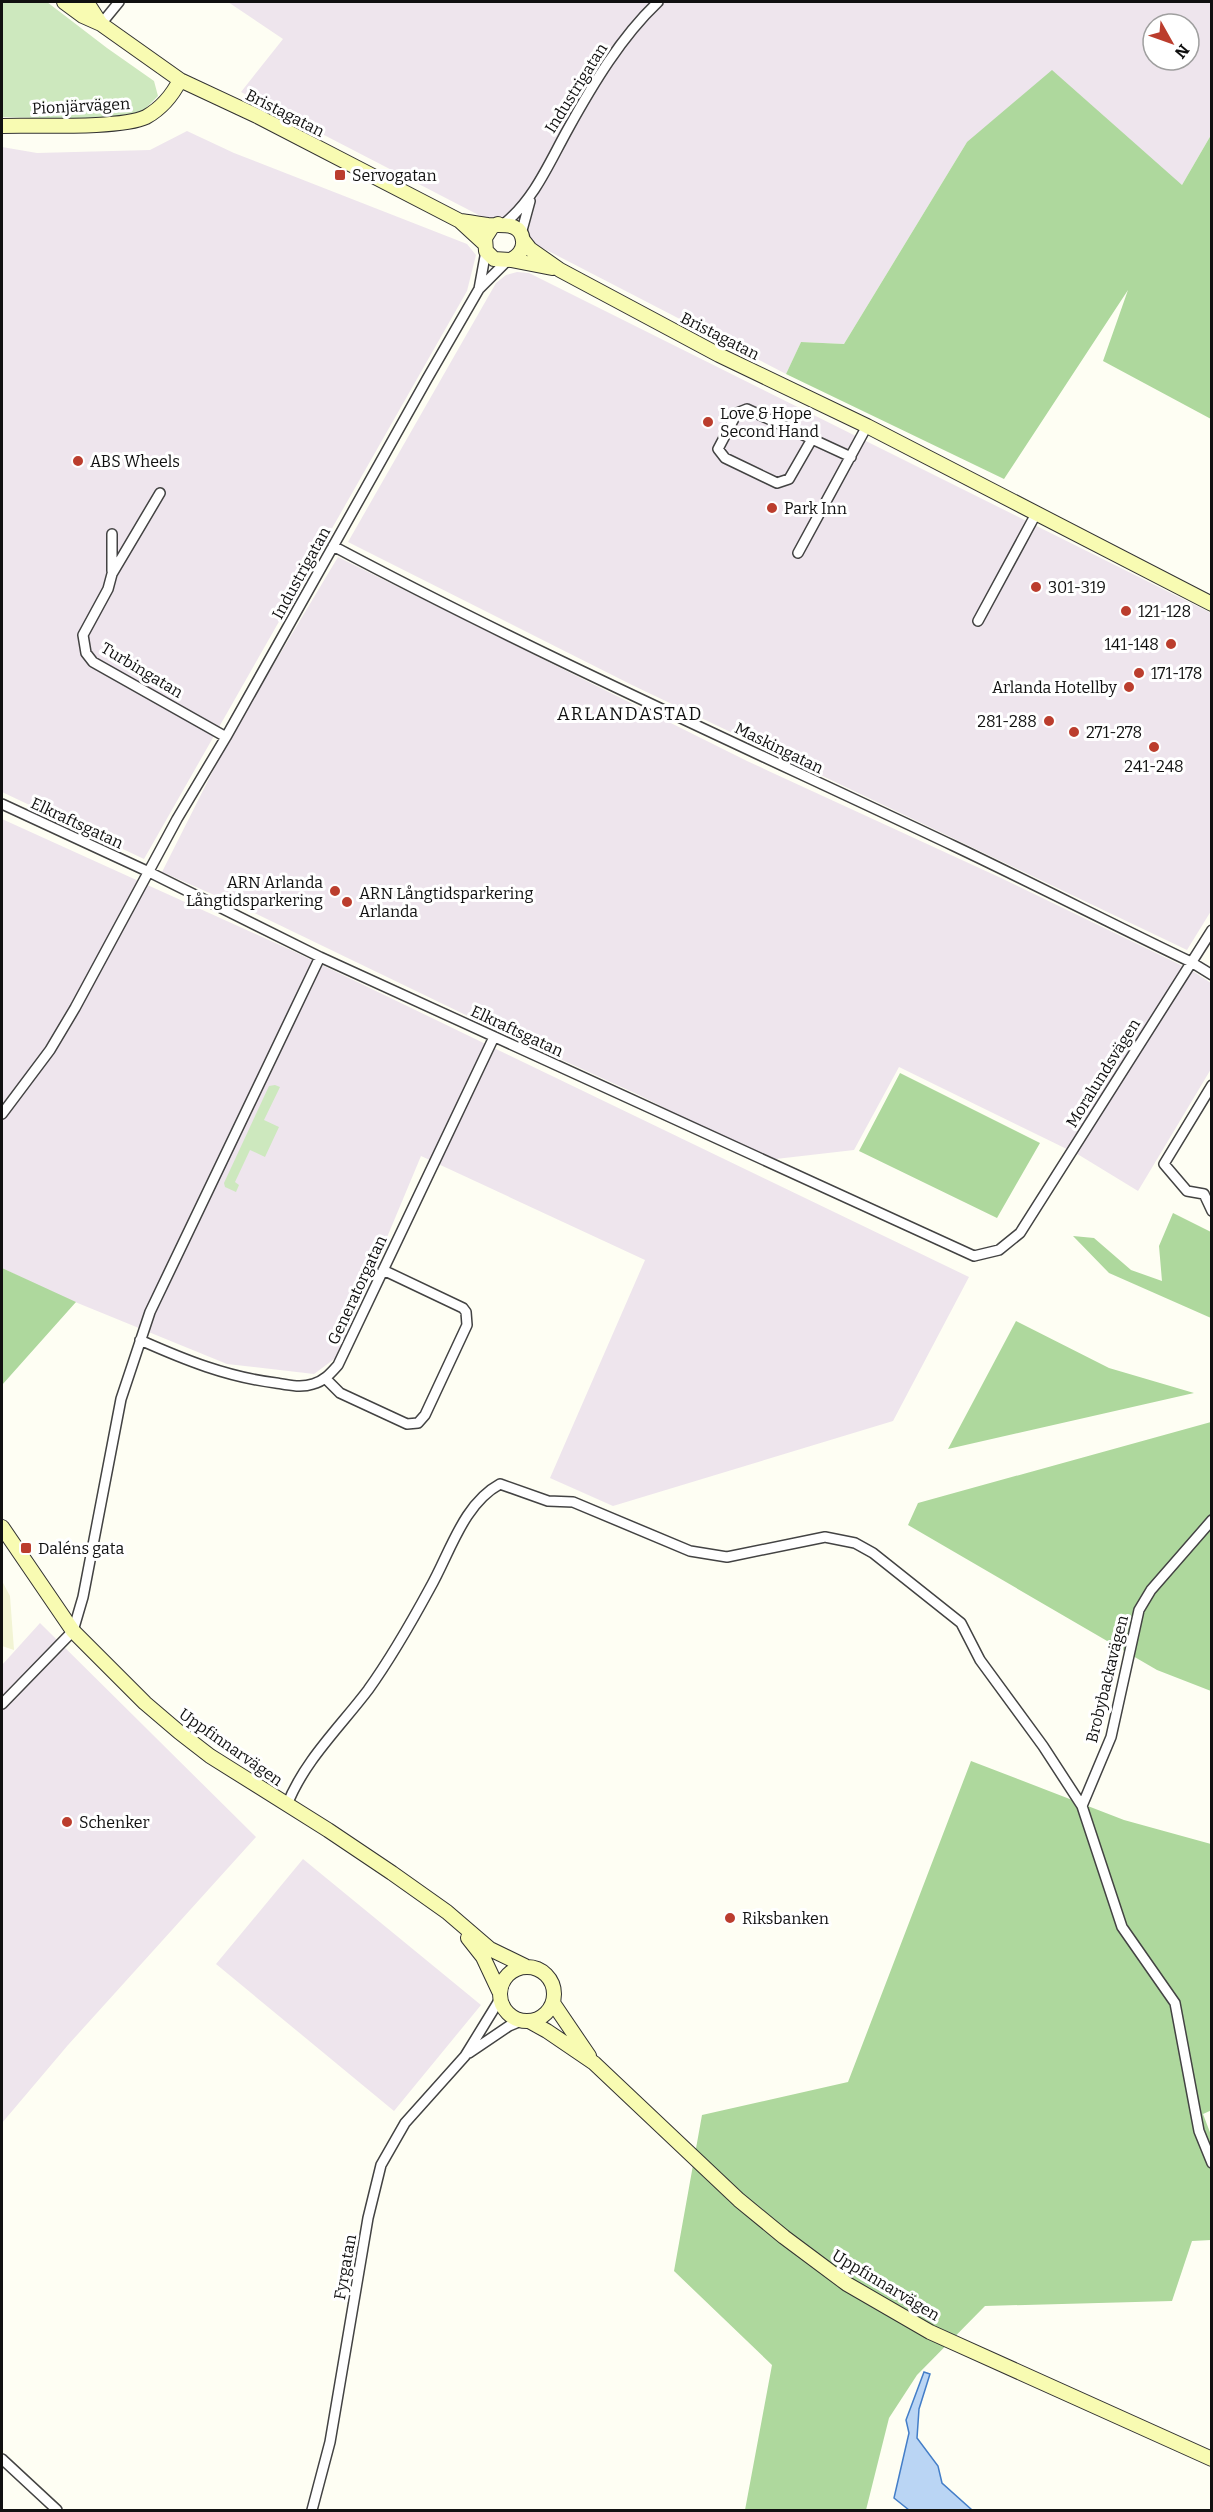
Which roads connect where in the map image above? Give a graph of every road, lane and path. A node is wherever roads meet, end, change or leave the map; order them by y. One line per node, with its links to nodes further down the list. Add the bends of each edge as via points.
1 (64, 2): 5 (street, Bristagatan)
2 (84, 2): 5 (street, Bristagatan)
3 (119, 2): 5 (street)
4 (658, 2): 8 (street, Industrigatan, via 600,73)
5 (101, 24): 6 (street, Bristagatan)
6 (180, 80): 7 (street, Pionjärvägen, via 162,107 134,121); 9 (street, Bristagatan)
7 (2, 126)
8 (530, 198): 10 (street, Industrigatan); 11 (street, Industrigatan)
9 (460, 221): 10 (street, Bristagatan); 12 (street, Bristagatan)
10 (502, 224): 11 (street, Bristagatan, via 517,229); 12 (street, via 488,232)
11 (522, 237): 13 (street, via 520,253); 14 (street, Bristagatan, via 530,249)
12 (486, 248): 13 (street, Bristagatan, via 494,259); 15 (street, Industrigatan)
13 (508, 261): 14 (street, Bristagatan); 15 (street, Industrigatan)
14 (560, 270): 16 (street, Bristagatan, via 719,355)
15 (479, 289): 22 (street, Industrigatan)
16 (867, 426): 18 (street); 20 (street, Bristagatan)
17 (812, 439): 17 (street, via 747,409 737,413 718,448 725,458 777,483 789,479); 18 (street)
18 (851, 457): 23 (street)
19 (160, 493): 24 (street, Turbingatan)
20 (1036, 512): 25 (street, Bristagatan); 26 (street)
21 (112, 534): 24 (street, Turbingatan)
22 (333, 546): 27 (street, Industrigatan); 32 (street, Maskingatan)
23 (798, 553)
24 (112, 574): 27 (street, Turbingatan, via 83,635 86,653 93,662)
25 (1212, 604)
26 (978, 621)
27 (226, 737): 29 (street, Industrigatan)
28 (2, 804): 29 (street, Elkraftsgatan)
29 (149, 872): 31 (street, Elkraftsgatan); 36 (street, Industrigatan, via 55,1042)
30 (1212, 930): 32 (street, Moralundsvägen)
31 (320, 957): 34 (street, Elkraftsgatan); 42 (street)
32 (1191, 962): 33 (street, Maskingatan); 40 (street, Moralundsvägen)
33 (1212, 975)
34 (494, 1036): 40 (street, Elkraftsgatan, via 974,1256 999,1250); 41 (street, Generatorgatan)
35 (1212, 1085): 38 (street, via 1164,1164 1187,1191)
36 (2, 1114)
37 (1212, 1185): 38 (street)
38 (1204, 1194): 39 (street)
39 (1212, 1211)
40 (1020, 1233)
41 (383, 1270): 43 (street, Generatorgatan, via 338,1365); 43 (street, via 466,1312 467,1325 425,1415 418,1423 407,1424 340,1393)
42 (140, 1340): 43 (street, via 232,1376 296,1386); 46 (street, via 113,1433 83,1597)
43 (326, 1379)
44 (1212, 1520): 49 (street, Brobybackavägen, via 1151,1590 1139,1610 1111,1737)
45 (2, 1527): 46 (street, Uppfinnarvägen)
46 (73, 1631): 47 (street); 48 (street, Uppfinnarvägen, via 179,1732)
47 (2, 1704)
48 (286, 1805): 49 (street, via 296,1782 392,1652 431,1588 464,1521 487,1491 500,1484 548,1501 573,1502 690,1551 727,1557 825,1537 855,1543 961,1623 980,1660); 50 (street, Uppfinnarvägen, via 347,1842)
49 (1082, 1806): 57 (street, via 1122,1927 1175,2003 1199,2131)
50 (429, 1902): 51 (street, Uppfinnarvägen, via 447,1912 490,1949); 52 (street, Uppfinnarvägen, via 483,1957)
51 (525, 1966): 52 (street, via 506,1976); 53 (street, via 545,1973 552,1982)
52 (499, 1995): 54 (street, via 509,2014); 55 (street, Fyrgatan)
53 (553, 2002): 54 (street, via 539,2019); 56 (street, Uppfinnarvägen)
54 (525, 2021): 55 (street, Fyrgatan, via 509,2026); 56 (street, Uppfinnarvägen, via 548,2031)
55 (465, 2056): 61 (street, Fyrgatan, via 405,2123 381,2165 368,2218 330,2442)
56 (594, 2062): 59 (street, Uppfinnarvägen, via 739,2200 848,2284 930,2332)
57 (1212, 2163)
58 (2, 2459): 60 (street)
59 (1212, 2459)
60 (57, 2511)
61 (312, 2511)

